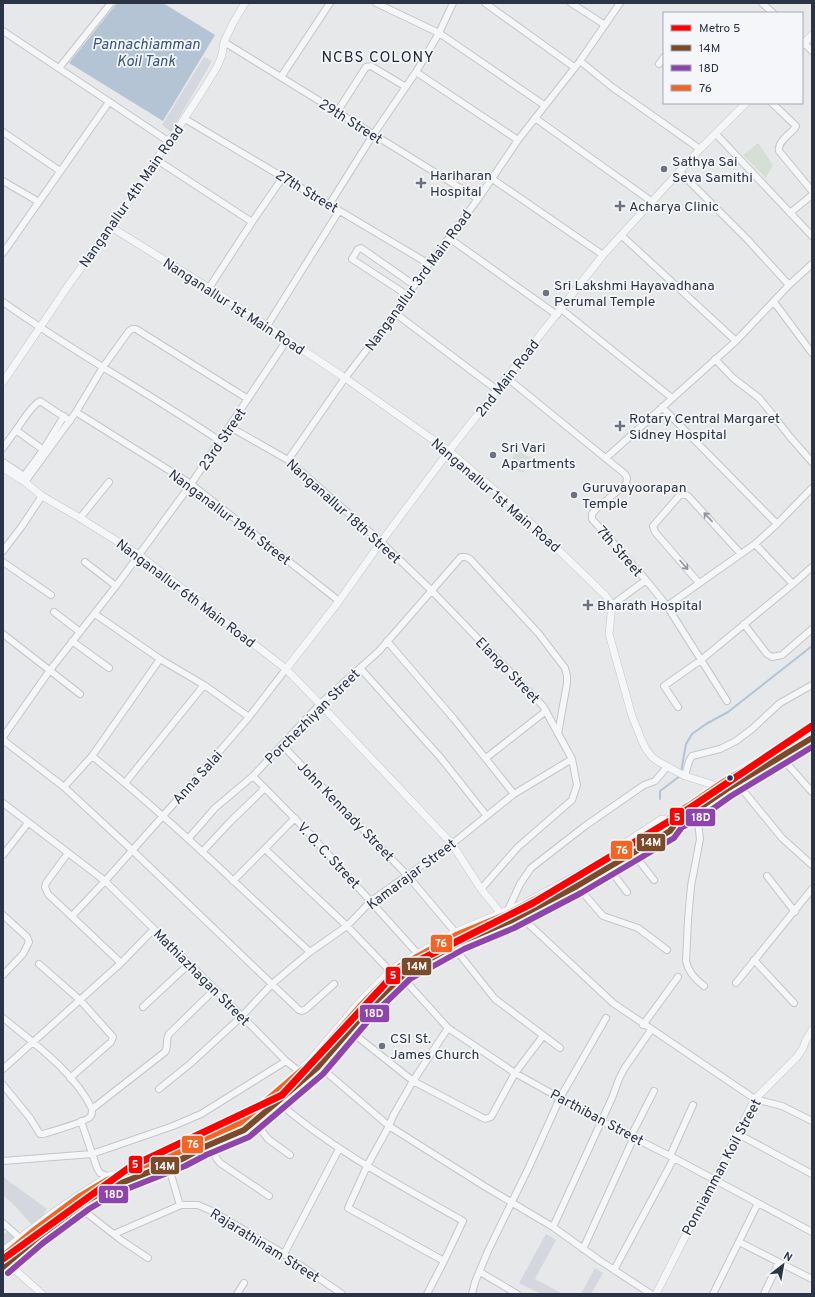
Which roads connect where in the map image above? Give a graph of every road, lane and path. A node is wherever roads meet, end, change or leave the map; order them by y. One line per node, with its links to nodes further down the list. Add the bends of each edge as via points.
1 (111, 3): 22 (street)
2 (245, 3): 15 (street, Nanganallur 4th Main Road)
3 (330, 3): 24 (street)
4 (376, 3): 13 (street)
5 (453, 3): 13 (street)
6 (485, 3): 21 (street)
7 (571, 3): 11 (street)
8 (620, 3): 11 (street, Nanganallur 3rd Main Road)
9 (764, 5): 10 (street)
10 (772, 12)
11 (605, 24): 19 (street, Nanganallur 3rd Main Road)
12 (3, 32): 22 (street)
13 (439, 33): 23 (street); 29 (street)
14 (812, 35): 16 (street)
15 (224, 42): 24 (street, 29th Street); 32 (street, Nanganallur 4th Main Road, via 217,67)
16 (803, 43): 17 (street)
17 (812, 51)
18 (663, 58): 20 (street)
19 (580, 61): 21 (street, Nanganallur 3rd Main Road); 38 (street, via 612,87)
20 (659, 64)
21 (574, 67): 29 (street, Nanganallur 3rd Main Road)
22 (59, 68): 26 (street)
23 (416, 72): 25 (street); 36 (street)
24 (281, 77): 30 (street, 29th Street)
25 (406, 87): 30 (street, via 368,66); 35 (street)
26 (109, 102): 37 (street); 40 (street)
27 (744, 104): 34 (street, 2nd Main Road)
28 (773, 104): 45 (street, via 796,126 780,143 779,151)
29 (544, 105): 31 (street, Nanganallur 3rd Main Road)
30 (337, 112): 35 (street, 29th Street)
31 (535, 118): 36 (street, Nanganallur 3rd Main Road); 48 (street)
32 (184, 119): 37 (street, Nanganallur 4th Main Road); 42 (street, 27th Street)
33 (3, 132): 40 (street)
34 (716, 134): 38 (street, 2nd Main Road); 52 (street)
35 (373, 135): 47 (street, 29th Street); 50 (street)
36 (518, 140): 43 (street, Nanganallur 3rd Main Road)
37 (168, 141): 39 (street, Nanganallur 4th Main Road)
38 (700, 149): 41 (street, 2nd Main Road)
39 (157, 160): 53 (street); 54 (street, Nanganallur 4th Main Road)
40 (60, 171): 49 (street)
41 (679, 171): 48 (street, 2nd Main Road); 63 (street)
42 (283, 177): 50 (street, 27th Street); 53 (street)
43 (492, 178): 47 (street, Nanganallur 3rd Main Road); 59 (street)
44 (3, 181): 49 (street)
45 (812, 190)
46 (812, 195): 52 (street)
47 (478, 198): 57 (street, Nanganallur 3rd Main Road)
48 (652, 201): 55 (street, 2nd Main Road)
49 (39, 202): 58 (street)
50 (329, 205): 51 (street, 27th Street)
51 (339, 210): 60 (street, 27th Street); 71 (street)
52 (790, 213): 56 (street)
53 (252, 222): 64 (street)
54 (111, 227): 64 (street, Nanganallur 1st Main Road); 72 (street, Nanganallur 4th Main Road)
55 (621, 235): 59 (street, 2nd Main Road); 74 (street)
56 (812, 236)
57 (449, 238): 60 (street, Nanganallur 3rd Main Road); 70 (street)
58 (3, 253)
59 (603, 255): 68 (street, 2nd Main Road)
60 (429, 264): 62 (street, Nanganallur 3rd Main Road)
61 (812, 264): 63 (street)
62 (414, 285): 65 (street, Nanganallur 3rd Main Road); 65 (street, via 361,248 358,249 352,259)
63 (789, 285): 67 (street)
64 (209, 288): 71 (street, Nanganallur 1st Main Road)
65 (407, 295): 69 (street, Nanganallur 3rd Main Road)
66 (3, 302): 72 (street)
67 (774, 302): 74 (street); 75 (street)
68 (562, 309): 70 (street, 2nd Main Road); 82 (street)
69 (395, 312): 79 (street, Nanganallur 3rd Main Road); 81 (street)
70 (557, 316): 78 (street, 2nd Main Road)
71 (266, 326): 73 (street, Nanganallur 1st Main Road)
72 (40, 328): 77 (street); 80 (street, Nanganallur 4th Main Road)
73 (287, 340): 79 (street, Nanganallur 1st Main Road); 83 (street, 23rd Street)
74 (736, 341): 76 (street)
75 (812, 353)
76 (715, 359): 82 (street); 97 (street, via 733,378 759,398)
77 (103, 367): 83 (street, via 129,331 136,329); 85 (street); 90 (street)
78 (506, 377): 81 (street, 2nd Main Road); 94 (street, 7th Street)
79 (345, 378): 93 (street, Nanganallur 1st Main Road); 95 (street, Nanganallur 3rd Main Road)
80 (3, 382)
81 (497, 390): 93 (street, 2nd Main Road)
82 (672, 398): 84 (street)
83 (248, 399): 88 (street, 23rd Street)
84 (662, 407): 94 (street); 105 (street)
85 (76, 412): 87 (street); 101 (street, Nanganallur 19th Street)
86 (64, 416): 87 (street); 89 (street, via 40,401); 92 (street)
87 (70, 421): 92 (street)
88 (230, 427): 90 (street, 23rd Street); 95 (street, Nanganallur 18th Street)
89 (16, 430): 91 (street); 92 (street)
90 (220, 441): 101 (street, 23rd Street)
91 (3, 448)
92 (45, 451): 99 (street)
93 (449, 451): 106 (street, 2nd Main Road); 121 (street, Nanganallur 1st Main Road, via 545,536)
94 (606, 458): 114 (street, 7th Street, via 625,474 627,482 597,508 592,514 592,519)
95 (288, 460): 106 (street, Nanganallur 18th Street)
96 (3, 462): 99 (street)
97 (812, 462)
98 (3, 468): 99 (street, Nanganallur 6th Main Road)
99 (23, 479): 103 (street, Nanganallur 6th Main Road)
100 (109, 482): 104 (street)
101 (191, 484): 110 (street, 23rd Street); 120 (street, Nanganallur 19th Street)
102 (812, 488): 105 (street)
103 (42, 496): 104 (street, Nanganallur 6th Main Road); 108 (street)
104 (80, 518): 110 (street, Nanganallur 6th Main Road)
105 (777, 524): 107 (street)
106 (381, 542): 118 (street, Nanganallur 18th Street); 120 (street, 2nd Main Road)
107 (755, 544): 109 (street); 116 (street)
108 (3, 551)
109 (740, 554): 115 (street); 115 (street, one-way to 115, via 688,496 679,496 653,526)
110 (139, 555): 117 (street, 23rd Street); 135 (street, Nanganallur 6th Main Road)
111 (3, 562): 119 (street)
112 (85, 562): 117 (street)
113 (812, 567): 116 (street)
114 (646, 580): 121 (street); 122 (street, 7th Street)
115 (699, 583): 122 (street)
116 (793, 584): 125 (street)
117 (116, 586): 124 (street, 23rd Street)
118 (431, 590): 130 (street, Porchezhiyan Street); 143 (street, Elango Street); 145 (street, Porchezhiyan Street, via 461,557 466,557 539,634 567,676)
119 (51, 595)
120 (339, 601): 135 (street, 2nd Main Road)
121 (612, 605): 154 (street, via 609,634 632,716 652,757)
122 (667, 606): 132 (street, 7th Street)
123 (54, 612): 127 (street)
124 (95, 614): 127 (street, 23rd Street); 131 (street)
125 (744, 624): 126 (street, via 772,657 782,655); 132 (street)
126 (812, 629)
127 (80, 632): 129 (street, 23rd Street)
128 (3, 634): 136 (street)
129 (72, 641): 133 (street); 136 (street, 23rd Street)
130 (387, 641): 134 (street, Porchezhiyan Street); 152 (street)
131 (160, 659): 137 (street); 150 (street)
132 (701, 660): 140 (street, 7th Street); 142 (street, via 664,686)
133 (109, 668)
134 (360, 668): 141 (street, Porchezhiyan Street); 166 (street, via 440,757)
135 (286, 669): 141 (street, Nanganallur 6th Main Road); 144 (street, Anna Salai)
136 (50, 670): 139 (street); 146 (street, 23rd Street)
137 (204, 685): 144 (street); 157 (street)
138 (812, 685): 155 (street, via 780,703 736,741 717,750 692,756)
139 (80, 694)
140 (727, 701)
141 (320, 704): 149 (street, Porchezhiyan Street); 172 (street, Nanganallur 6th Main Road)
142 (678, 707)
143 (546, 711): 145 (street, Elango Street); 152 (street)
144 (249, 717): 167 (street, Anna Salai)
145 (558, 734): 153 (street, Elango Street)
146 (3, 737)
147 (3, 740): 159 (street)
148 (810, 743): 151 (main road)
149 (282, 745): 156 (street, Porchezhiyan Street); 181 (street, John Kennady Street)
150 (92, 756): 157 (street); 159 (street)
151 (781, 757): 158 (main road); 162 (street)
152 (486, 758): 163 (street)
153 (572, 759): 163 (street, Kamarajar Street); 187 (street, Elango Street, via 577,785 572,800 518,847)
154 (667, 767): 155 (street); 191 (street, via 655,781 644,785 585,826 531,868)
155 (682, 775): 161 (street)
156 (253, 776): 160 (street, V. O. C. Street); 171 (street, Porchezhiyan Street, via 215,808)
157 (125, 783): 167 (street)
158 (736, 783): 161 (main road); 179 (street, via 782,838)
159 (64, 787): 174 (street)
160 (265, 788): 168 (street, V. O. C. Street); 175 (street)
161 (727, 789): 165 (main road)
162 (812, 792)
163 (514, 794): 166 (street, Kamarajar Street)
164 (3, 803): 170 (street, Mathiazhagan Street)
165 (695, 810): 169 (main road); 215 (street, via 700,839 691,892 686,961 692,974)
166 (486, 815): 172 (street, Kamarajar Street)
167 (162, 816): 171 (street); 174 (street, Anna Salai)
168 (295, 818): 173 (street); 190 (street, V. O. C. Street)
169 (677, 821): 177 (main road, via 670,831); 191 (main road, via 662,820 624,845 604,862 525,904)
170 (28, 823): 176 (street, Mathiazhagan Street); 178 (street)
171 (188, 839): 175 (street)
172 (452, 844): 181 (street, Kamarajar Street); 187 (street, Nanganallur 6th Main Road)
173 (265, 849): 185 (street); 197 (street)
174 (132, 850): 184 (street, Anna Salai); 213 (street)
175 (202, 852): 185 (street)
176 (68, 853): 184 (street, Mathiazhagan Street); 194 (street, via 45,887 48,894)
177 (633, 853): 180 (main road); 183 (street)
178 (3, 855)
179 (812, 865)
180 (608, 867): 186 (main road); 189 (street)
181 (407, 875): 190 (street, Kamarajar Street); 199 (street, John Kennady Street)
182 (767, 876): 192 (street)
183 (654, 880)
184 (105, 881): 194 (street, Anna Salai); 198 (street, Mathiazhagan Street)
185 (233, 881): 202 (street)
186 (577, 886): 195 (main road); 201 (street, via 603,916 638,928)
187 (481, 889): 191 (street, Nanganallur 6th Main Road)
188 (812, 889): 192 (street)
189 (627, 892)
190 (371, 900): 197 (street, Kamarajar Street); 203 (street, V. O. C. Street)
191 (504, 912): 196 (street, Nanganallur 6th Main Road); 199 (main road)
192 (794, 912): 204 (street)
193 (3, 915): 209 (street, via 28,937 29,942 23,954)
194 (72, 916): 205 (street)
195 (520, 916): 196 (main road); 223 (street, via 613,1003)
196 (508, 922): 200 (main road)
197 (347, 926): 202 (street, Kamarajar Street); 208 (street)
198 (154, 929): 205 (street); 207 (street, Mathiazhagan Street)
199 (456, 933): 203 (main road)
200 (452, 946): 210 (main road); 228 (street, via 495,999)
201 (667, 950)
202 (310, 952): 213 (street, Kamarajar Street)
203 (418, 954): 208 (main road)
204 (754, 960): 212 (street); 218 (street)
205 (121, 963): 217 (street)
206 (39, 964): 217 (street)
207 (189, 964): 216 (street, Mathiazhagan Street); 219 (street)
208 (391, 972): 234 (main road)
209 (3, 975)
210 (401, 976): 224 (street, Parthiban Street); 225 (main road)
211 (678, 977): 223 (street)
212 (736, 983)
213 (272, 984): 214 (street, via 302,1011); 220 (street, Kamarajar Street)
214 (334, 984)
215 (704, 986)
216 (215, 989): 220 (street, Mathiazhagan Street); 246 (street, via 169,1034 165,1052)
217 (80, 1000): 229 (street); 237 (street, via 113,1038)
218 (794, 1003)
219 (143, 1007)
220 (241, 1017): 231 (street, Mathiazhagan Street); 240 (street, Kamarajar Street, via 191,1063)
221 (3, 1018): 229 (street)
222 (606, 1018): 242 (street)
223 (643, 1025): 226 (street)
224 (448, 1028): 235 (street, Parthiban Street); 238 (street)
225 (349, 1030): 232 (main road); 238 (street)
226 (651, 1030): 243 (street); 247 (street, via 619,1079)
227 (812, 1030): 243 (street, Ponniamman Koil Street, via 797,1057)
228 (543, 1036): 230 (street); 235 (street)
229 (33, 1042): 233 (street); 237 (street)
230 (560, 1048)
231 (286, 1061): 234 (street, Mathiazhagan Street); 256 (street, via 201,1114)
232 (319, 1066): 236 (main road); 251 (street)
233 (3, 1070)
234 (300, 1072): 236 (street); 263 (main road, via 274,1099 242,1122 122,1174)
235 (516, 1073): 238 (street, via 491,1117 487,1119); 242 (street, Parthiban Street)
236 (309, 1074): 244 (main road)
237 (70, 1078): 246 (street)
238 (413, 1081): 251 (street)
239 (3, 1085): 249 (street, via 40,1134)
240 (159, 1088)
241 (654, 1091): 253 (street)
242 (560, 1098): 247 (street, Parthiban Street); 267 (street)
243 (755, 1099): 248 (street, via 782,1106); 252 (street, Ponniamman Koil Street)
244 (278, 1102): 250 (main road); 255 (street)
245 (693, 1105): 258 (street)
246 (92, 1109): 249 (street, via 91,1116)
247 (601, 1121): 253 (street, Parthiban Street); 272 (street)
248 (812, 1121)
249 (82, 1122): 256 (street)
250 (255, 1122): 254 (main road, via 244,1130); 257 (street, via 268,1139)
251 (388, 1126): 261 (street); 267 (street)
252 (738, 1134): 262 (street); 264 (street, Ponniamman Koil Street)
253 (632, 1137): 258 (street, Parthiban Street); 277 (street)
254 (208, 1146): 260 (main road); 266 (street, via 220,1163)
255 (339, 1148): 261 (street); 279 (street)
256 (92, 1154): 259 (street); 263 (street, via 96,1168)
257 (290, 1155)
258 (672, 1157): 264 (street, Parthiban Street); 284 (street)
259 (3, 1161)
260 (168, 1164): 265 (main road); 269 (street)
261 (367, 1166): 281 (street, via 463,1221); 281 (street, via 348,1208)
262 (812, 1174)
263 (108, 1177): 265 (street); 275 (main road)
264 (714, 1179): 268 (street, Parthiban Street); 295 (street, Ponniamman Koil Street)
265 (111, 1187): 270 (main road)
266 (269, 1196)
267 (511, 1202): 272 (street); 285 (street)
268 (758, 1203): 273 (street, Parthiban Street); 276 (street)
269 (181, 1205): 274 (street); 279 (street, Rajarathinam Street, via 204,1206)
270 (80, 1207): 274 (street); 283 (main road)
271 (3, 1223): 275 (street)
272 (553, 1227): 277 (street)
273 (812, 1232)
274 (114, 1234): 280 (street)
275 (20, 1238): 278 (main road)
276 (739, 1242): 282 (street); 296 (street)
277 (583, 1248): 284 (street)
278 (3, 1252)
279 (284, 1254): 290 (street, Rajarathinam Street)
280 (148, 1258)
281 (444, 1261): 291 (street)
282 (779, 1262): 286 (street); 297 (street)
283 (4, 1263): 288 (street)
284 (614, 1270): 294 (street)
285 (480, 1272): 292 (street); 293 (street)
286 (812, 1279)
287 (244, 1283): 289 (street)
288 (42, 1294)
289 (238, 1294)
290 (342, 1294)
291 (426, 1294)
292 (472, 1294)
293 (517, 1294)
294 (651, 1294)
295 (656, 1294)
296 (713, 1294)
297 (764, 1294)

